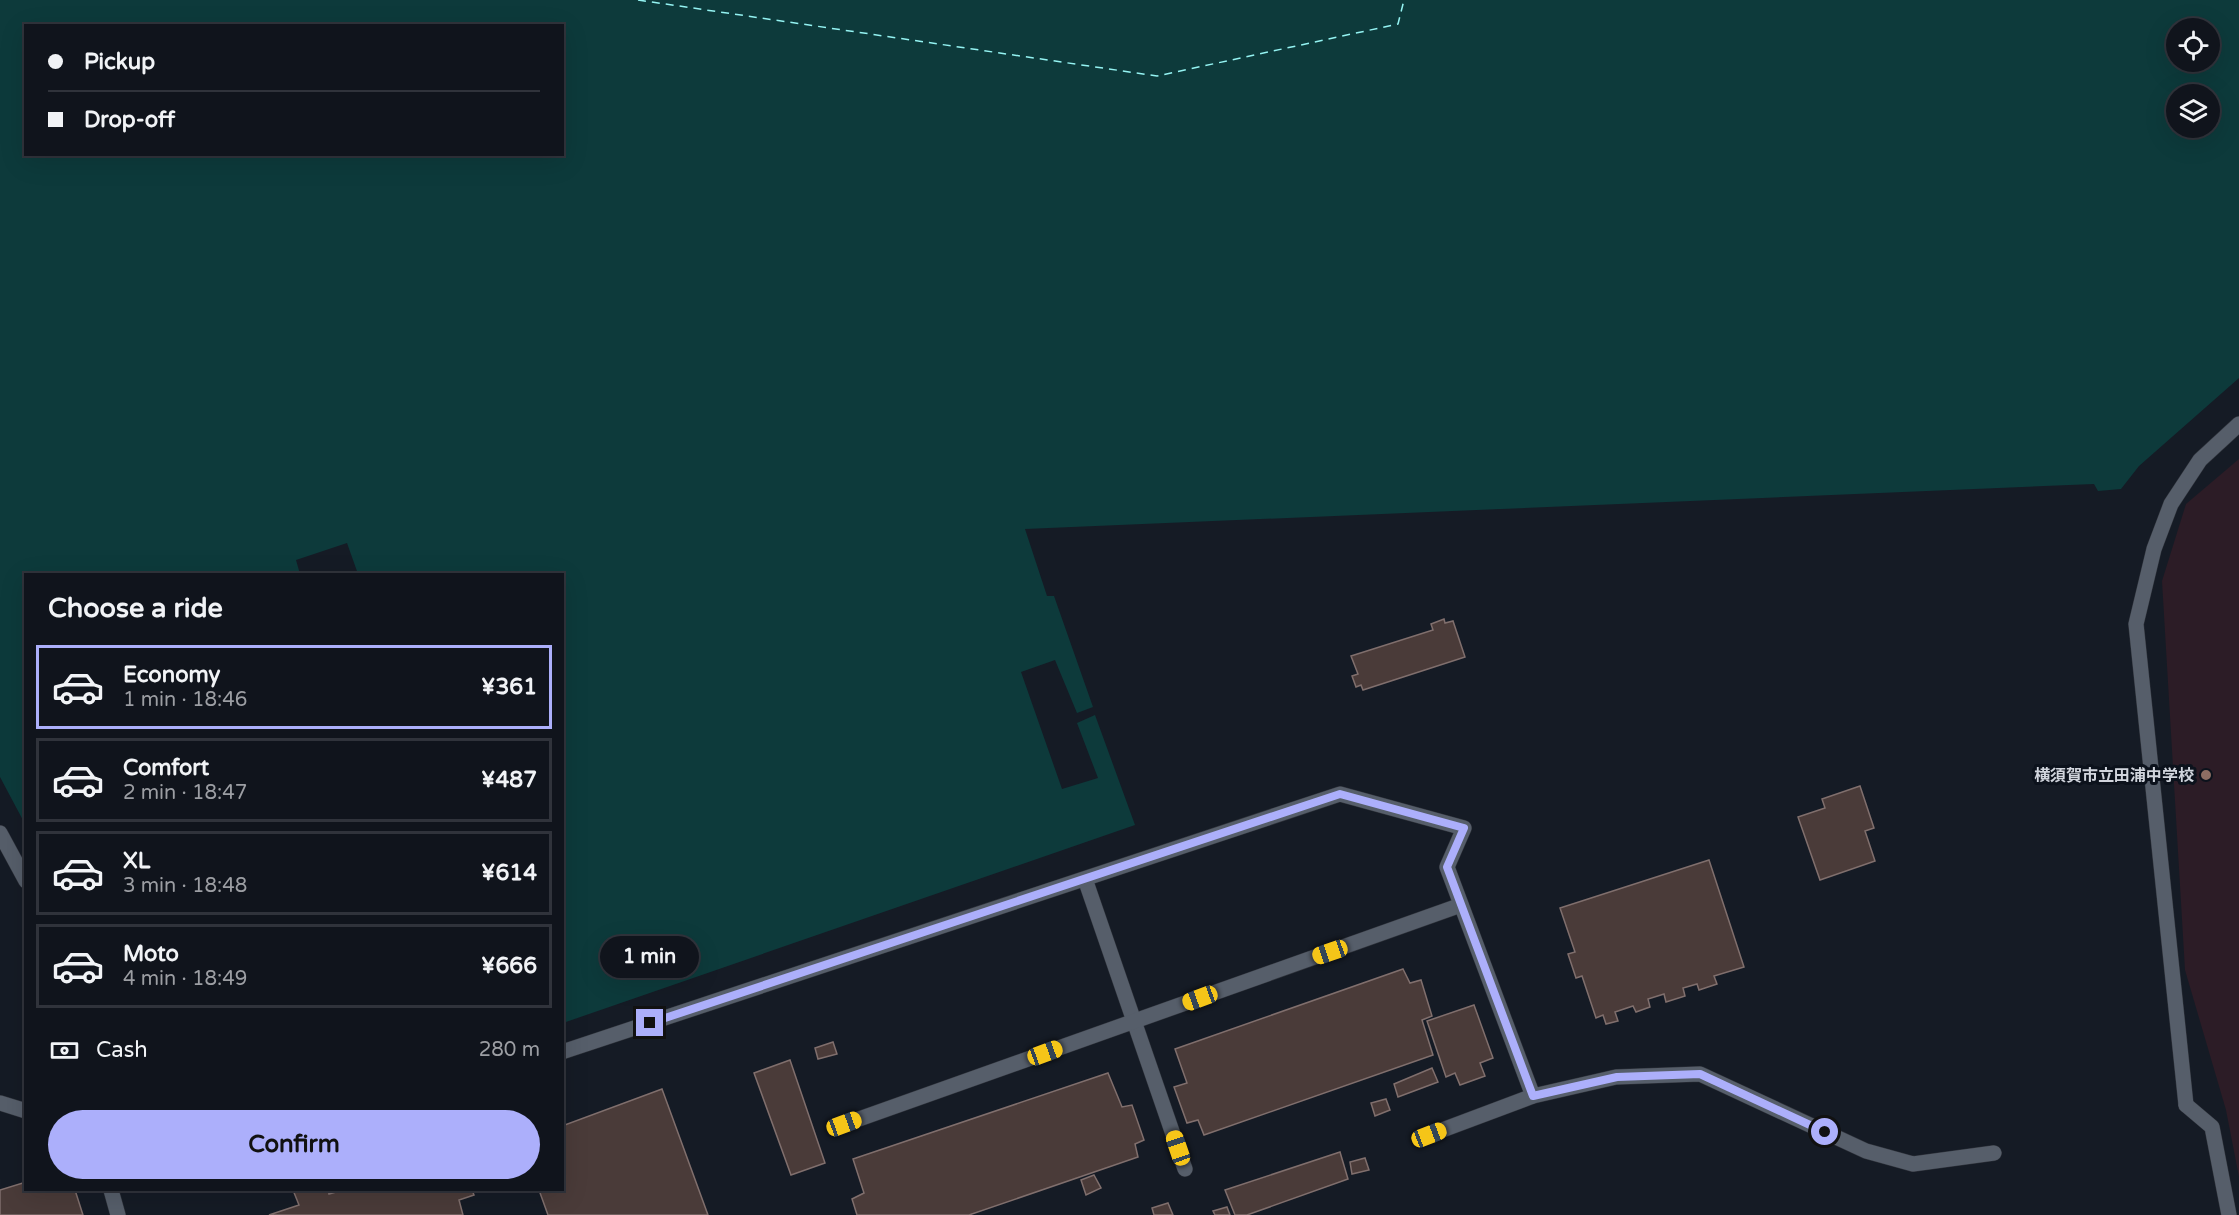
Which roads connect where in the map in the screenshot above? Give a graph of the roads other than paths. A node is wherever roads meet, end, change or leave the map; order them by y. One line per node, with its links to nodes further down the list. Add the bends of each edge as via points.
1 (2239, 424): 17 (street, via 2200,460 2171,504 2154,549 2136,624 2186,1105 2212,1127)
2 (0, 833): 3 (street)
3 (24, 878)
4 (1085, 879): 5 (street, via 1340,794 1464,828 1447,867); 6 (street); 7 (street)
5 (1461, 905): 6 (street); 8 (street)
6 (1134, 1021): 11 (street); 14 (street)
7 (564, 1051)
8 (1533, 1096): 12 (street); 13 (street, via 1617,1077 1700,1074 1875,1154 1913,1164)
9 (0, 1103): 10 (street)
10 (24, 1110)
11 (844, 1124)
12 (1429, 1135)
13 (1994, 1153)
14 (1185, 1168)
15 (111, 1191): 16 (street)
16 (118, 1215)
17 (2229, 1215)

